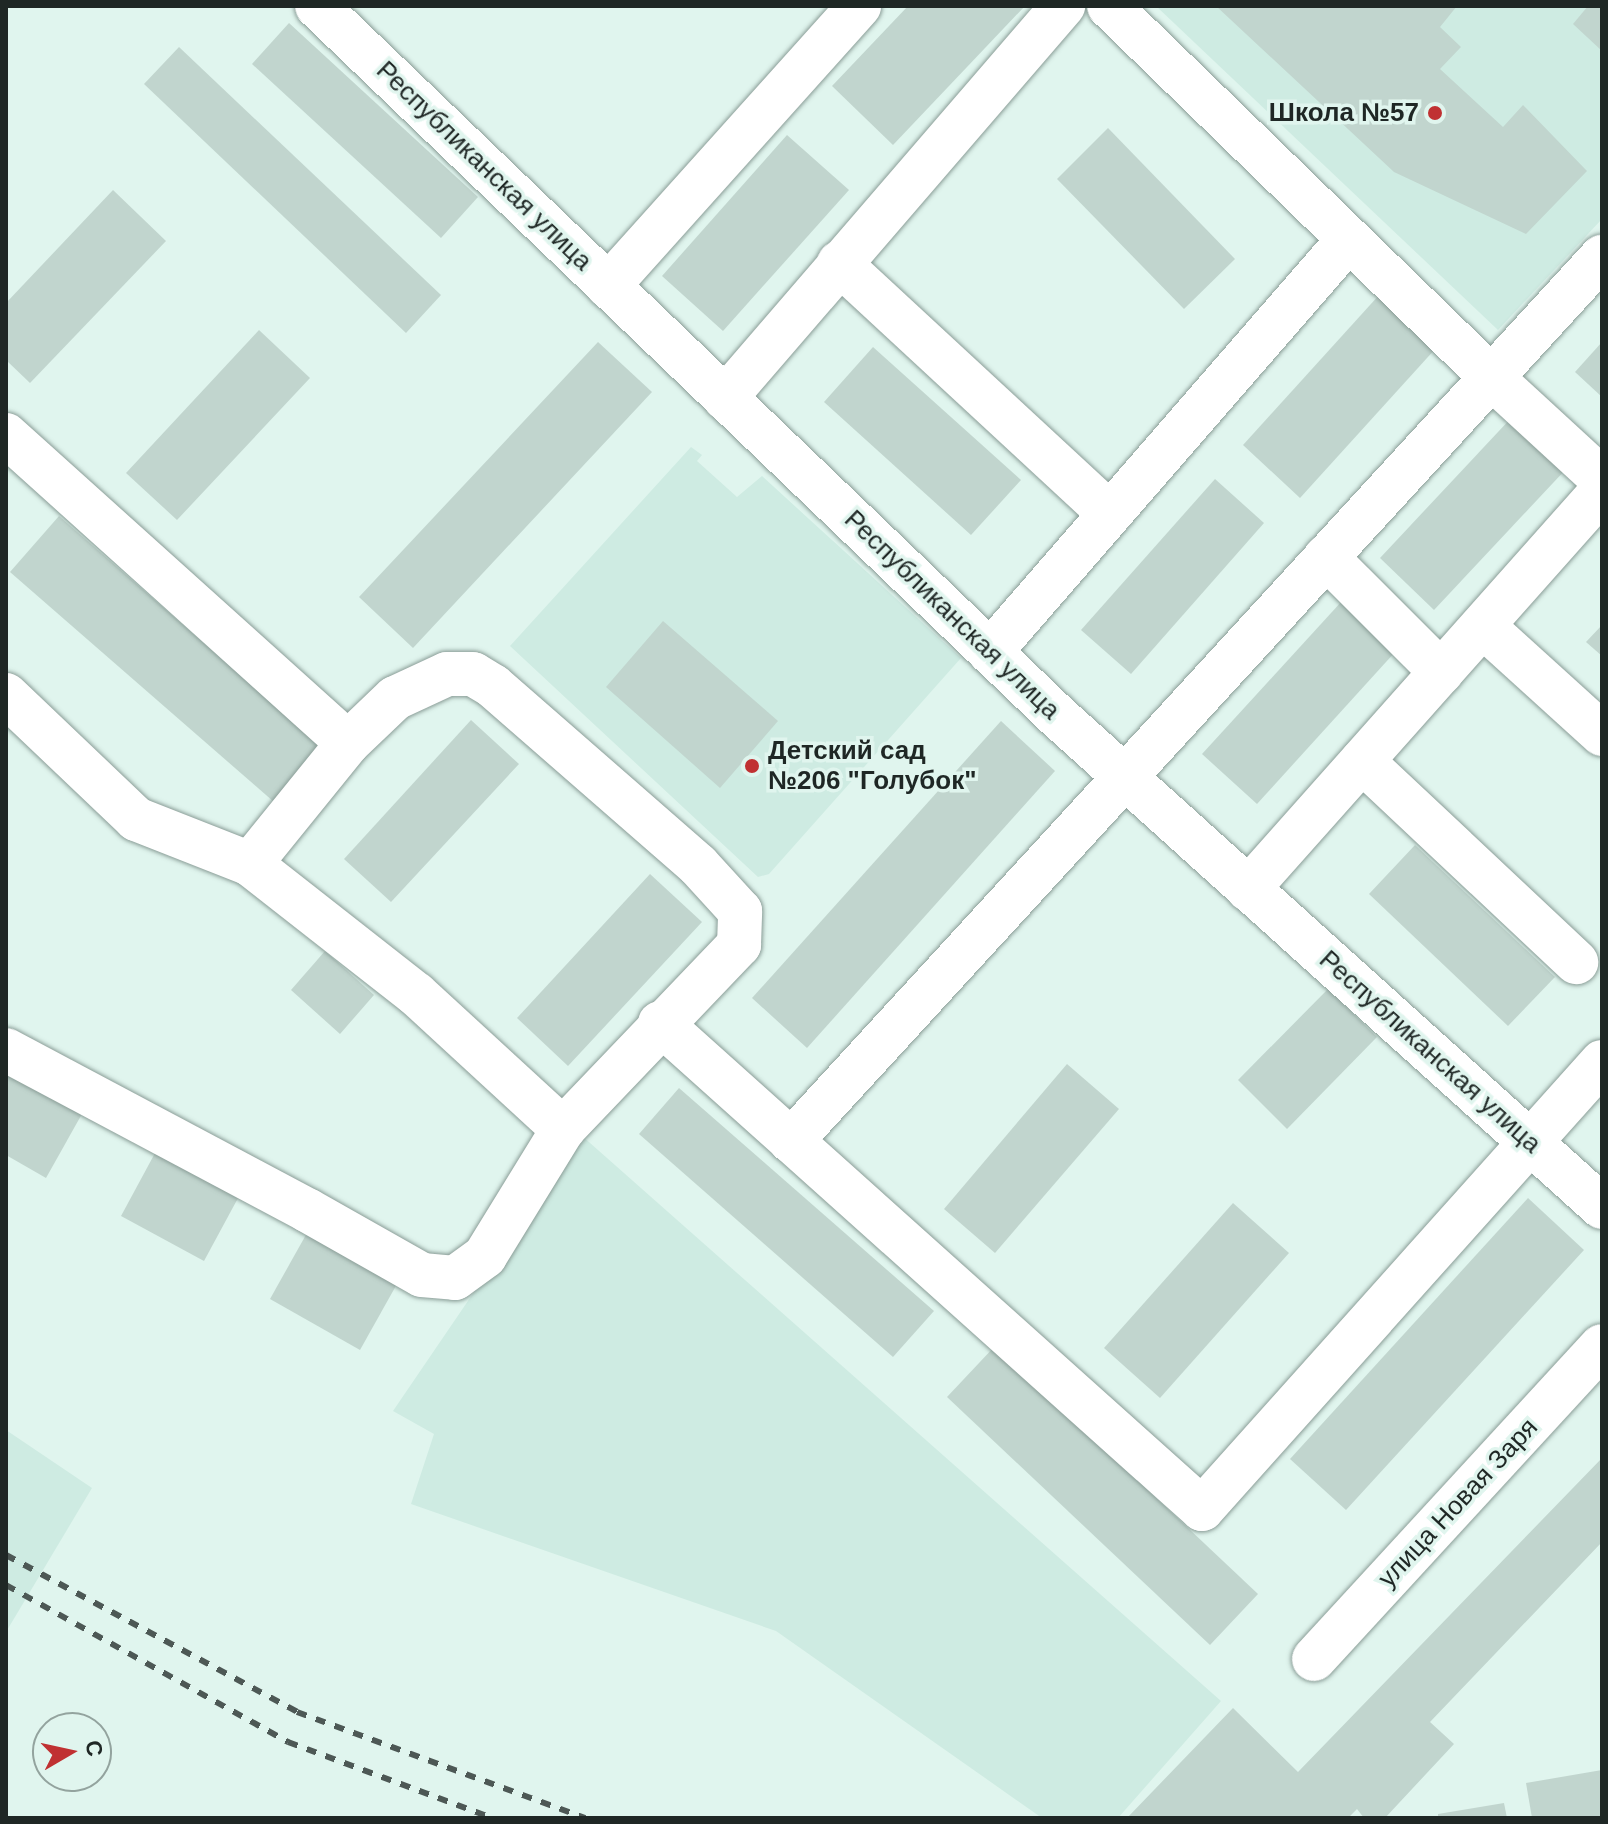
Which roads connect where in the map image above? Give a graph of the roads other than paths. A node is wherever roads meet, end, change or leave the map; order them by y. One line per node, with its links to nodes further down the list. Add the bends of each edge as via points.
1 (317, 6): 8 (street, Республиканская улица)
2 (859, 6): 8 (street)
3 (1063, 6): 7 (street)
4 (1109, 6): 5 (street)
5 (1349, 239): 9 (street); 14 (street)
6 (1602, 257): 9 (street)
7 (839, 263): 10 (street); 14 (street)
8 (608, 286): 10 (street, Республиканская улица)
9 (1491, 377): 12 (street); 15 (street)
10 (725, 398): 17 (street, Республиканская улица)
11 (6, 435): 21 (street)
12 (1602, 479)
13 (1602, 491): 16 (street)
14 (1110, 514): 17 (street)
15 (1326, 557): 18 (street); 23 (street)
16 (1483, 626): 18 (street); 20 (street)
17 (990, 652): 23 (street, Республиканская улица)
18 (1441, 672): 22 (street)
19 (6, 695): 24 (street, via 136,819)
20 (1602, 734)
21 (348, 743): 24 (street); 27 (street, via 395,698 447,674 473,674 698,865 740,911 739,945)
22 (1362, 761): 25 (street); 26 (street)
23 (1124, 777): 25 (street, Республиканская улица); 31 (street)
24 (250, 864): 30 (street, via 416,994)
25 (1248, 889): 32 (street, Республиканская улица)
26 (1576, 962)
27 (660, 1023): 30 (street); 31 (street)
28 (6, 1050): 30 (street, via 422,1275 455,1278 485,1256)
29 (1602, 1062): 32 (street)
30 (563, 1129)
31 (791, 1141): 32 (street, via 1202,1509)
32 (1530, 1142): 33 (street, Республиканская улица)
33 (1602, 1207)
34 (1602, 1346): 35 (street, улица Новая Заря)
35 (1314, 1659)

